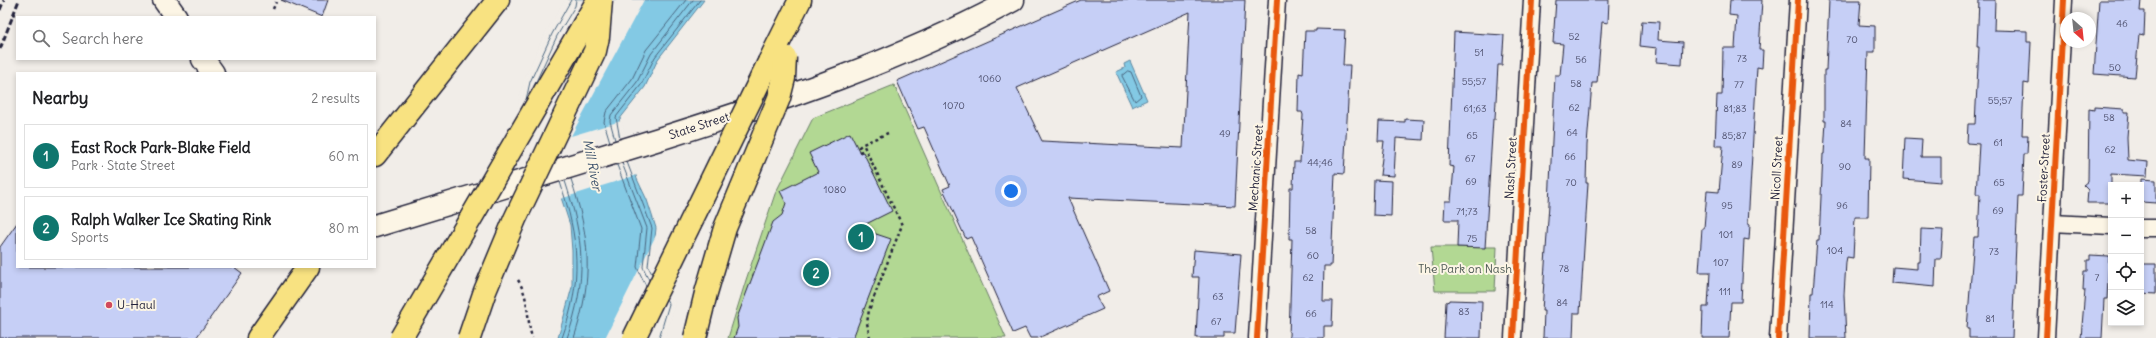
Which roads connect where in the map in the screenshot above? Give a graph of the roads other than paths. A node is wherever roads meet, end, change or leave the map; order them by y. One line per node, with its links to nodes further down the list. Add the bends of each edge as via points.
1 (164, 0): 11 (main road)
2 (498, 0): 15 (main road)
3 (598, 0): 23 (main road, bridge)
4 (601, 0): 24 (main road, bridge, via 595,51 515,219 485,291)
5 (800, 0): 13 (main road, via 783,35)
6 (1014, 0): 17 (main road, State Street, via 941,36 846,75 757,107)
7 (1277, 0): 27 (street, Mechanic Street)
8 (1532, 0): 28 (street, Nash Street)
9 (1798, 0): 29 (street, Nicoll Street)
10 (2064, 0): 16 (street, Foster Street)
11 (175, 16)
12 (205, 60): 14 (main road)
13 (777, 60): 25 (main road, bridge); 26 (main road, bridge, via 784,78 779,98 728,220)
14 (212, 72)
15 (377, 152)
16 (2052, 223): 18 (street); 30 (street, Foster Street)
17 (376, 226)
18 (2108, 226)
19 (2144, 228): 20 (street)
20 (2156, 228)
21 (307, 268): 22 (main road)
22 (258, 338)
23 (401, 338)
24 (470, 338)
25 (634, 338)
26 (694, 338)
27 (1257, 338)
28 (1513, 338)
29 (1778, 338)
30 (2046, 338)

